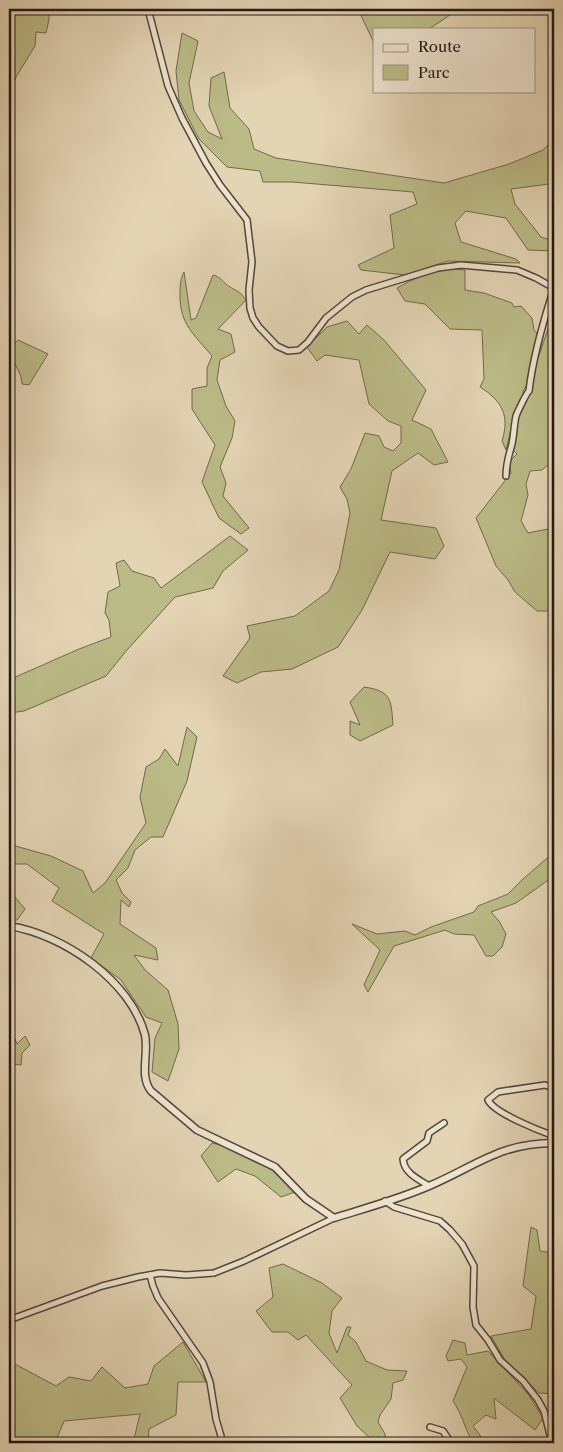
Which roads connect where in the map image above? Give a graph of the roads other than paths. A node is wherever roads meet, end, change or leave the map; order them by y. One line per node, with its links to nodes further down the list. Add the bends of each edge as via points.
1 (148, 9): 2 (street, via 168,86 182,118 220,185 247,220 252,262 250,308 259,327 277,346 288,351 298,350 326,318 352,297 438,268 461,265 517,270 554,288 533,362 529,391 517,413 506,460)
2 (506, 476)
3 (9, 926): 10 (street, via 53,939 105,974 128,999 141,1025 146,1044 146,1083 151,1091 198,1130 275,1167 306,1199)
4 (554, 1088): 6 (street, via 545,1085 498,1092 488,1100 523,1124)
5 (444, 1122): 8 (street, via 428,1133 427,1141 403,1159 409,1173)
6 (554, 1136)
7 (554, 1143): 8 (street, via 507,1149)
8 (428, 1186): 9 (street)
9 (385, 1201): 10 (street); 16 (street, via 394,1207 440,1221 462,1244 474,1266 472,1307 476,1325 500,1360 538,1400)
10 (334, 1218): 11 (street, via 214,1273)
11 (150, 1275): 12 (street, via 102,1286); 14 (street, via 155,1292 203,1363)
12 (9, 1320)
13 (430, 1427): 15 (street, via 443,1431)
14 (223, 1443)
15 (451, 1443)
16 (552, 1443)

